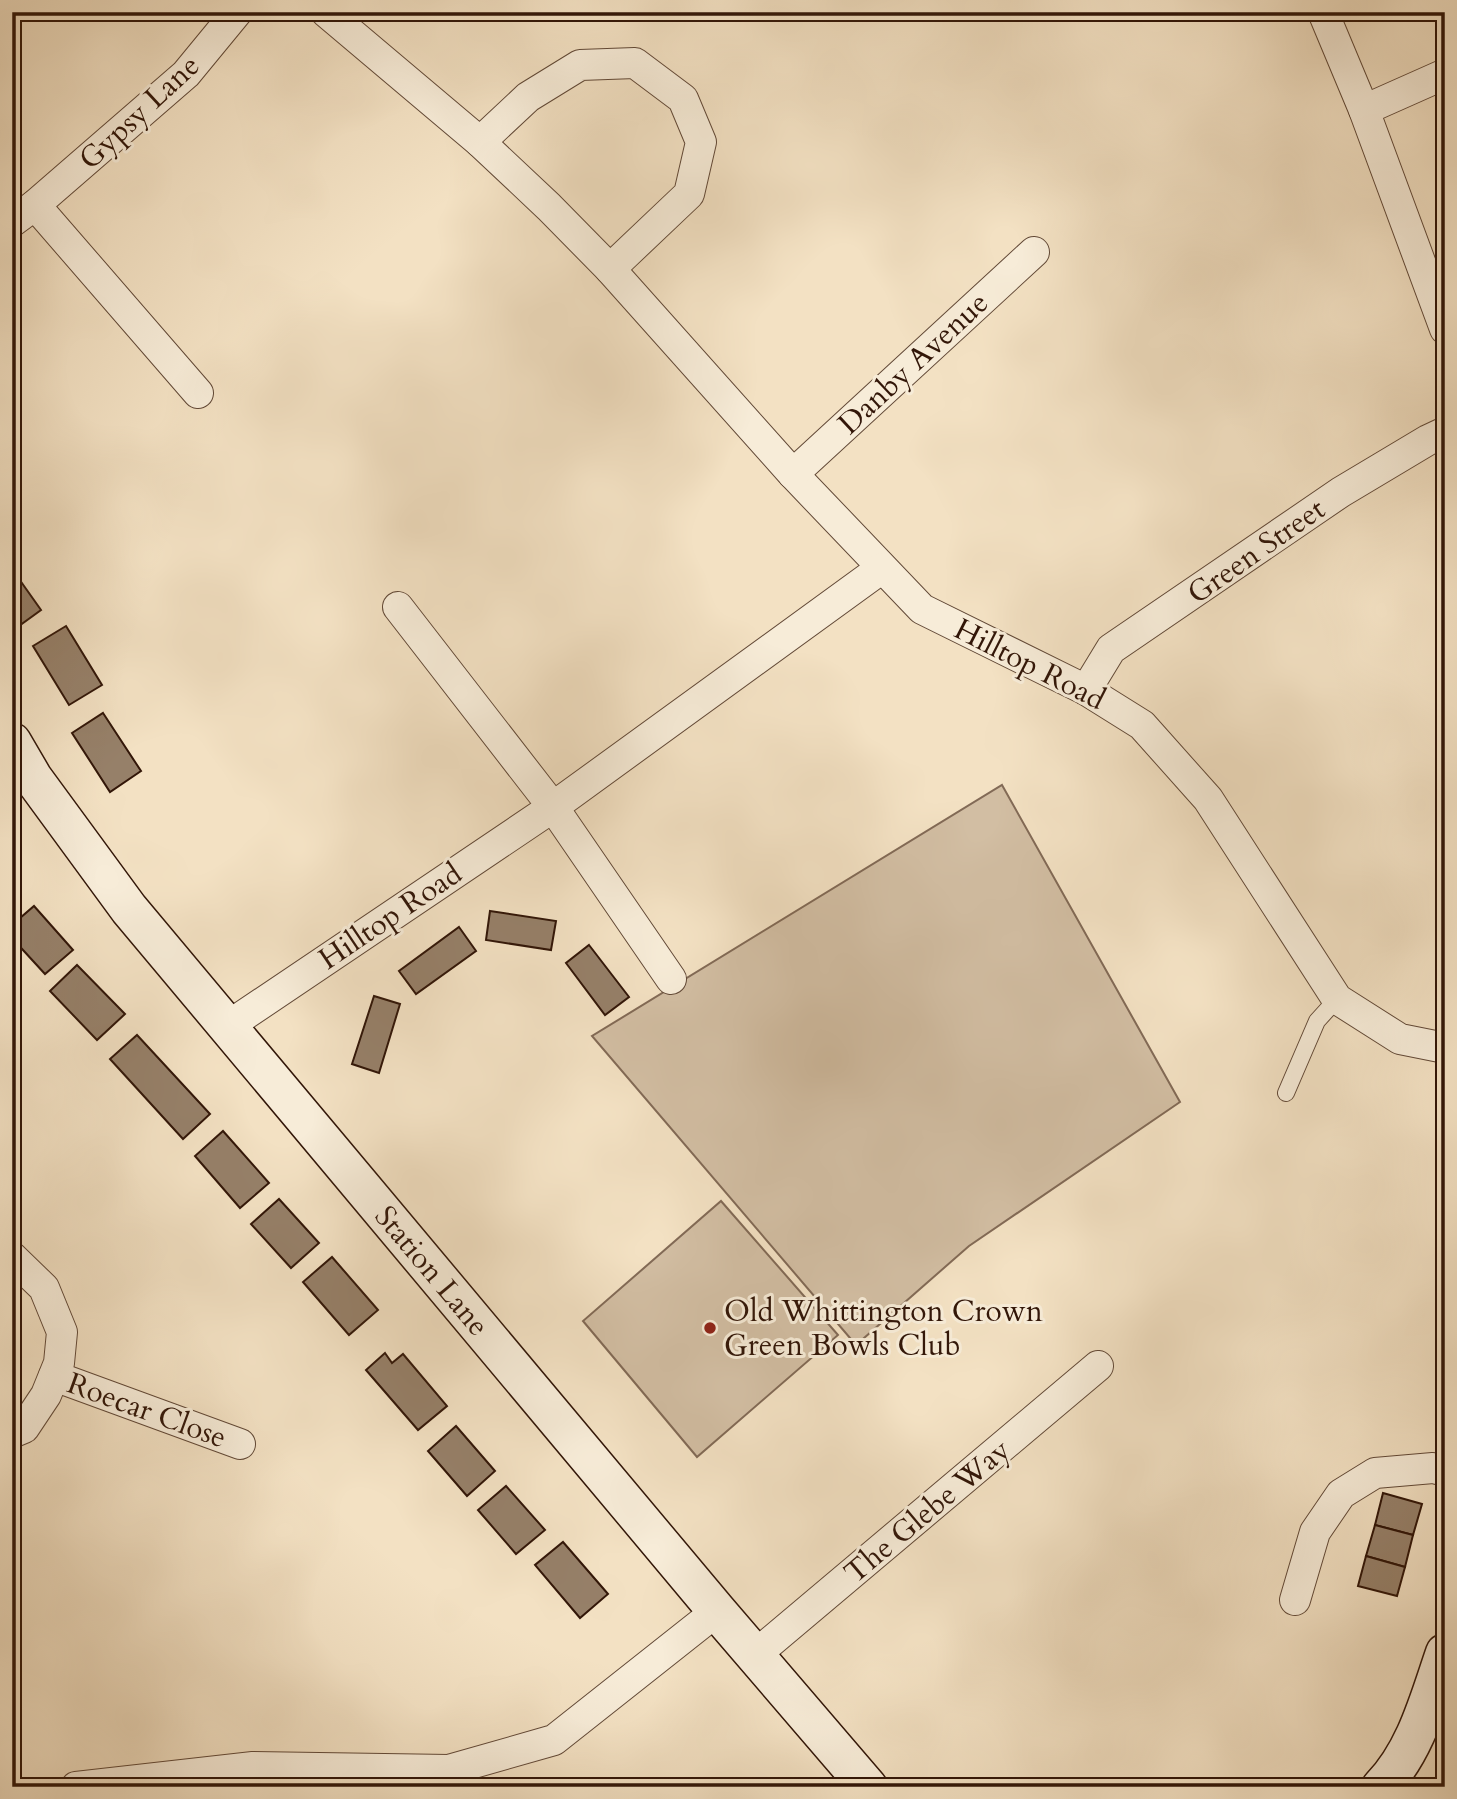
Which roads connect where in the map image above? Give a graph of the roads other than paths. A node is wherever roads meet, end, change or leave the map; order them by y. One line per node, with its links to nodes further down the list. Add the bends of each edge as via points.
1 (237, 12): 7 (street, Gypsy Lane, via 186,74)
2 (326, 12): 6 (street)
3 (1323, 12): 5 (street)
4 (1445, 74): 5 (street)
5 (1364, 110): 10 (street)
6 (480, 142): 9 (street); 9 (street, via 528,97 580,65 635,63 683,99 701,142 689,194)
7 (24, 213): 11 (street, Gypsy Lane)
8 (1034, 252): 13 (street, Danby Avenue)
9 (610, 269): 13 (street)
10 (1445, 329)
11 (198, 393)
12 (1445, 432): 16 (street, Green Street, via 1341,492 1111,649)
13 (793, 474): 14 (street)
14 (882, 568): 16 (street, Hilltop Road, via 922,608); 18 (street, Hilltop Road)
15 (398, 607): 18 (street)
16 (1086, 690): 20 (street, Hilltop Road, via 1142,725 1208,799)
17 (12, 742): 21 (street, Station Lane, via 129,909)
18 (553, 807): 19 (street); 21 (street, Hilltop Road)
19 (671, 979)
20 (1337, 999): 22 (street, Hilltop Road, via 1401,1040); 23 (lane, via 1317,1021)
21 (228, 1026): 31 (street, Station Lane)
22 (1445, 1048)
23 (1286, 1093)
24 (12, 1257): 26 (street, Roecar Close, via 44,1288 62,1332)
25 (1098, 1366): 33 (street, The Glebe Way)
26 (54, 1376): 27 (street, Roecar Close, via 24,1428); 28 (street, Roecar Close)
27 (12, 1433)
28 (240, 1444)
29 (1445, 1471): 30 (street, via 1375,1473 1341,1494 1315,1532)
30 (1294, 1600)
31 (717, 1611): 33 (street, Station Lane); 35 (street, via 554,1740 449,1770 253,1767)
32 (1445, 1653): 34 (street)
33 (755, 1655): 36 (street, Station Lane)
34 (1432, 1730): 37 (street)
35 (76, 1787)
36 (868, 1787)
37 (1381, 1787)

